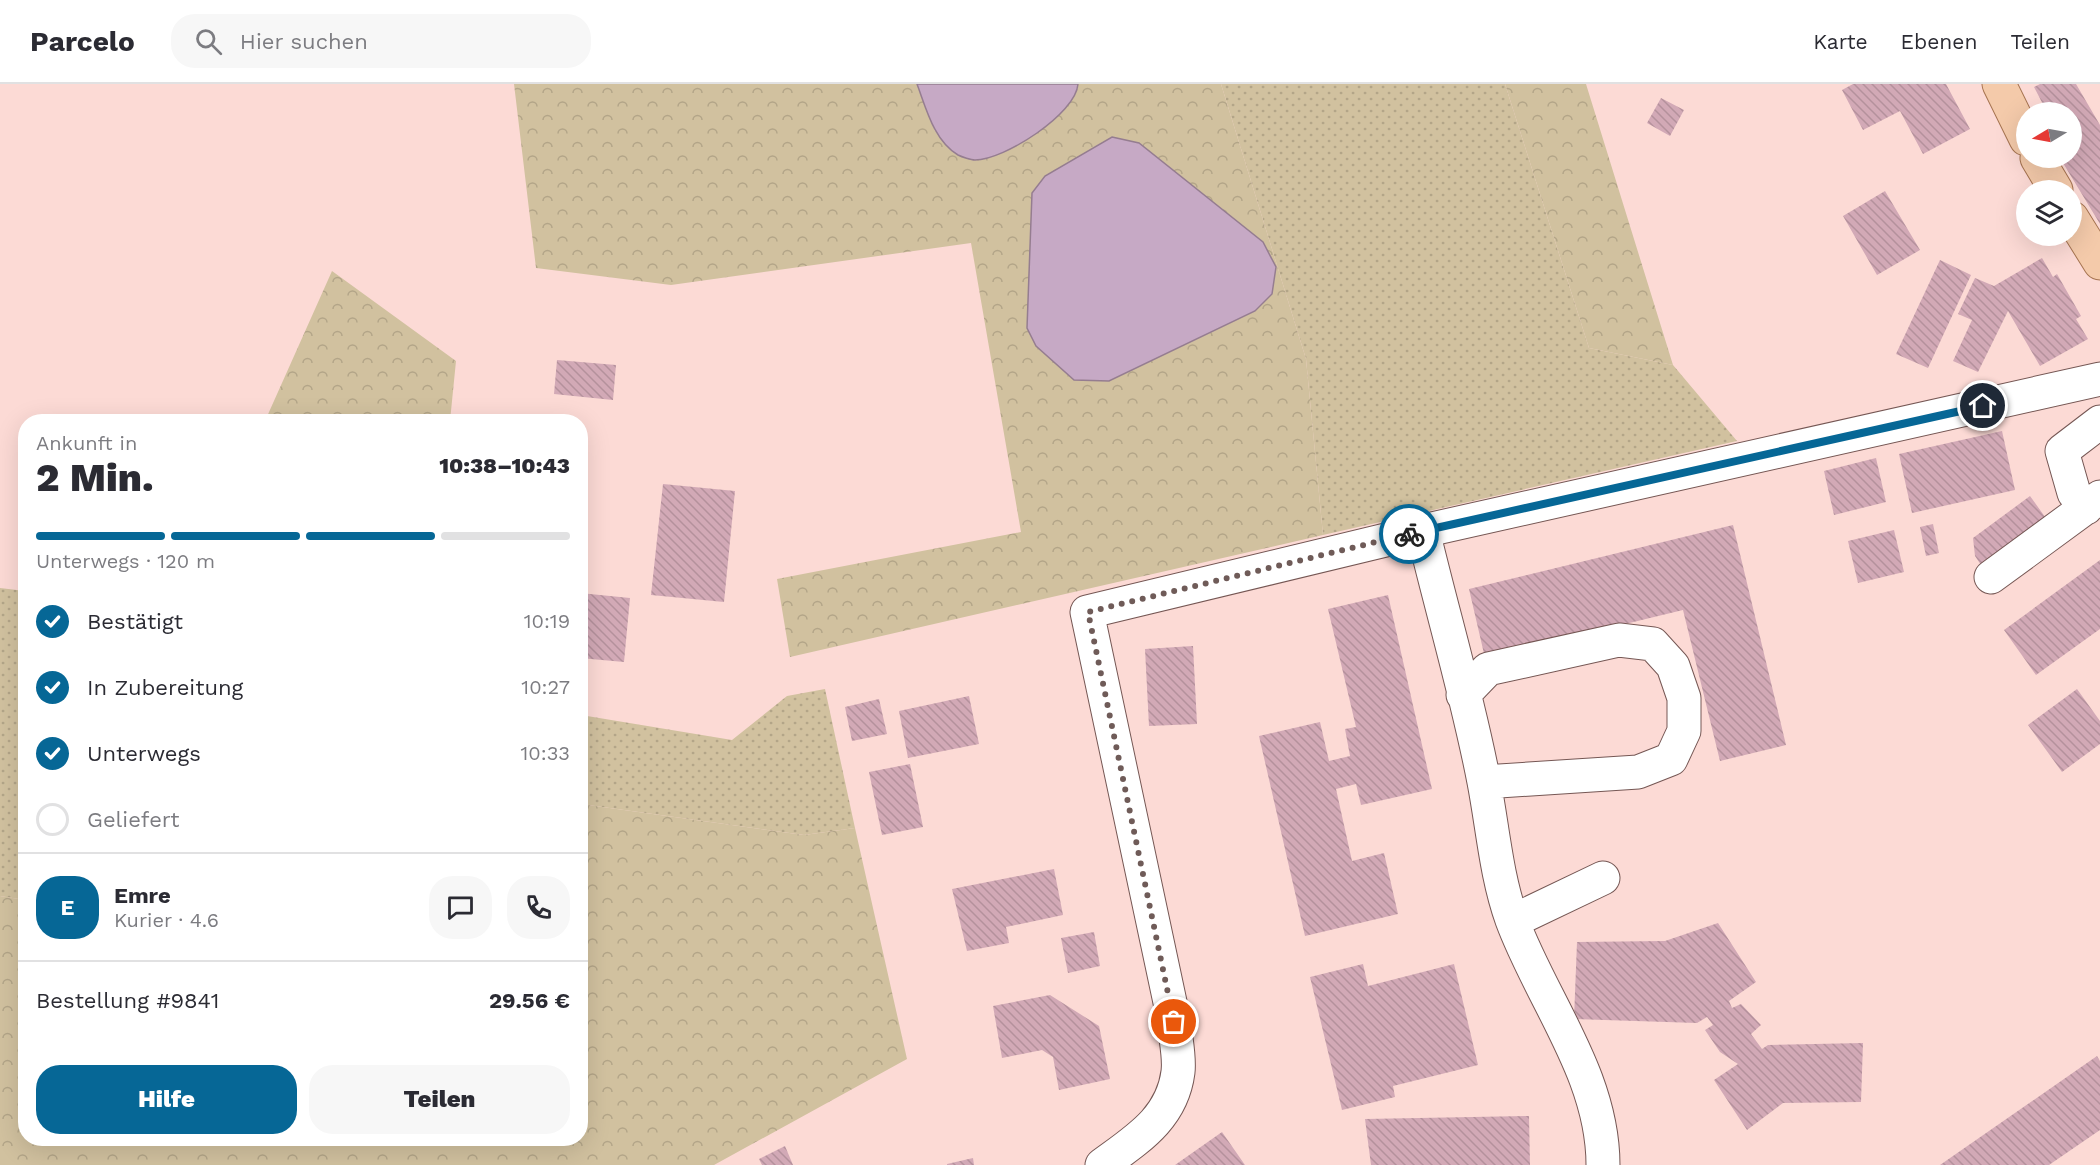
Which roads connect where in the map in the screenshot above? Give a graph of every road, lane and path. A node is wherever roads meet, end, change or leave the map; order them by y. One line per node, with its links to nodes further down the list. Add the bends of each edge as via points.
1 (1999, 84): 2 (main road)
2 (2016, 119)
3 (2082, 234): 4 (main road)
4 (2100, 263)
5 (2100, 379): 6 (street); 9 (street)
6 (2100, 384)
7 (2100, 422): 8 (street, via 2062,451 2074,493)
8 (2093, 502): 10 (street)
9 (1423, 531): 11 (street); 15 (street, via 1088,612 1174,1022 1178,1071 1172,1096 1150,1130)
10 (1991, 578)
11 (1463, 695): 12 (street); 12 (street, via 1488,669 1619,640 1653,644 1673,666 1684,698 1684,731 1671,759 1638,772)
12 (1484, 782): 14 (street, via 1499,877)
13 (1603, 878): 14 (street)
14 (1513, 921): 16 (street, via 1585,1076 1597,1120)
15 (1101, 1165)
16 (1603, 1165)

